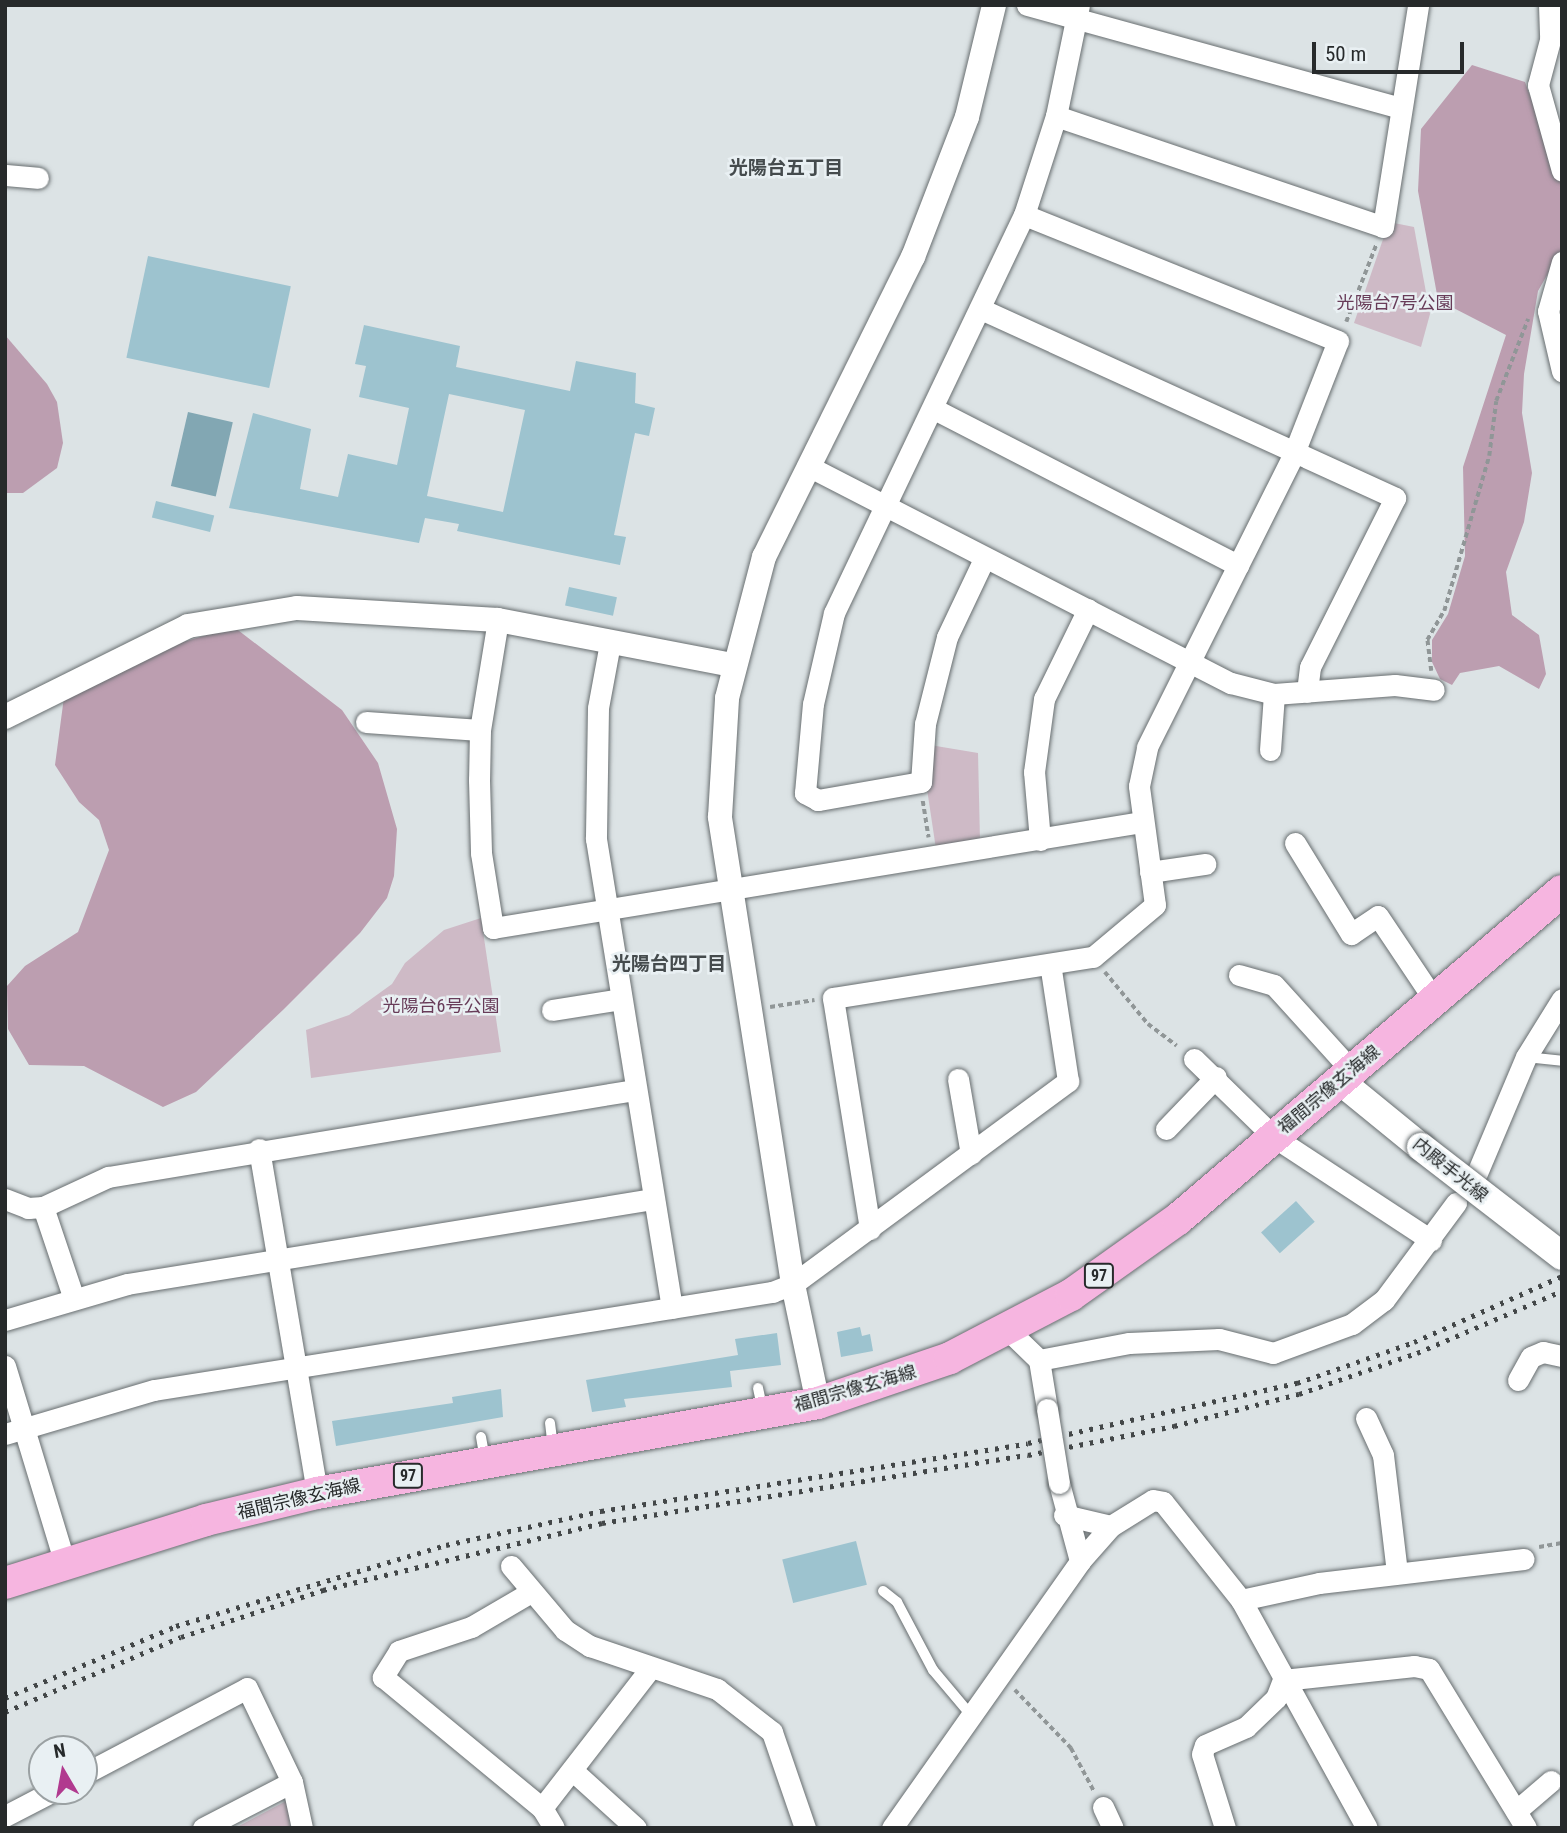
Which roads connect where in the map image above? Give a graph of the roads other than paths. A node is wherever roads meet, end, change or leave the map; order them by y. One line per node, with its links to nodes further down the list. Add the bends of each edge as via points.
1 (994, 5): 17 (street, via 967,117 914,257)
2 (1027, 5): 5 (street)
3 (1418, 5): 6 (street)
4 (1549, 5): 8 (street, via 1550,40 1538,85)
5 (1079, 10): 6 (street); 7 (street)
6 (1401, 108): 7 (street, via 1383,226)
7 (1056, 116): 11 (street)
8 (1562, 171)
9 (5, 175): 10 (street)
10 (38, 177)
11 (1024, 215): 13 (street); 16 (street, via 1338,341)
12 (1562, 262): 14 (street, via 1548,311)
13 (983, 310): 15 (street); 16 (street)
14 (1562, 371)
15 (934, 409): 18 (street); 20 (street)
16 (1294, 453): 20 (street); 27 (street, via 1395,498 1310,667)
17 (808, 466): 18 (street); 25 (street, via 764,557)
18 (880, 507): 19 (street); 19 (street, via 834,613 813,704 805,793 818,800 920,782 925,724 947,637)
19 (984, 559): 21 (street)
20 (1238, 565): 24 (street)
21 (1088, 609): 24 (street); 34 (street, via 1044,699 1034,772)
22 (498, 621): 23 (street); 29 (street, via 297,608 240,615 177,631); 31 (street)
23 (610, 643): 25 (street); 40 (street, via 594,767)
24 (1190, 662): 28 (street, via 1231,683); 33 (street, via 1147,747 1139,786)
25 (731, 665): 38 (street, via 720,817)
26 (1434, 691): 27 (street, via 1395,685)
27 (1307, 692): 28 (street)
28 (1274, 694): 32 (street)
29 (5, 717)
30 (366, 722): 31 (street)
31 (480, 730): 40 (street, via 481,853 493,928)
32 (1270, 750)
33 (1142, 822): 34 (street); 37 (street)
34 (1040, 840): 38 (street)
35 (1295, 842): 45 (street, via 1351,934 1378,916)
36 (1205, 864): 37 (street)
37 (1150, 873): 41 (street, via 1155,905 1093,957)
38 (730, 890): 40 (street); 67 (street)
39 (1561, 893): 45 (main road, 福間宗像玄海線 / 97)
40 (606, 908): 43 (street)
41 (1050, 964): 57 (street, via 1068,1081); 63 (street, via 834,998)
42 (1239, 975): 50 (street, via 1274,985)
43 (621, 999): 46 (street); 53 (street)
44 (1562, 999): 47 (street)
45 (1434, 1001): 50 (main road, 福間宗像玄海線 / 97)
46 (552, 1010)
47 (1526, 1057): 49 (lane); 58 (street)
48 (1194, 1059): 51 (street)
49 (1562, 1061)
50 (1346, 1076): 55 (main road, 福間宗像玄海線 / 97); 65 (main road, 内殿手光線, bridge, via 1421,1147)
51 (1216, 1077): 54 (street); 55 (street)
52 (958, 1080): 57 (street)
53 (634, 1090): 56 (street); 60 (street)
54 (1166, 1129)
55 (1274, 1137): 64 (street); 71 (main road, 福間宗像玄海線 / 97, via 1120,1262)
56 (259, 1149): 62 (street, via 108,1177); 66 (street)
57 (971, 1154): 63 (street)
58 (1477, 1173)
59 (5, 1199): 62 (street, via 28,1208)
60 (653, 1199): 66 (street); 69 (street)
61 (1456, 1203): 64 (street)
62 (43, 1206): 68 (street)
63 (870, 1228): 67 (street)
64 (1431, 1240): 73 (street, via 1384,1300 1352,1324 1273,1353 1219,1339 1129,1343)
65 (1562, 1256)
66 (276, 1258): 68 (street, via 127,1284); 75 (street)
67 (793, 1284): 69 (street); 77 (street)
68 (74, 1299): 70 (street)
69 (672, 1308): 75 (street)
70 (5, 1320)
71 (1009, 1331): 73 (street); 77 (main road, 福間宗像玄海線 / 97, via 878,1386)
72 (1562, 1356): 76 (street, via 1543,1352 1531,1357)
73 (1038, 1360): 81 (street, bridge)
74 (5, 1366): 79 (street)
75 (296, 1367): 79 (street, via 154,1390); 80 (street)
76 (1518, 1380)
77 (818, 1403): 80 (main road, 福間宗像玄海線 / 97, via 761,1401 552,1436 483,1449)
78 (1366, 1418): 87 (street, via 1383,1455)
79 (14, 1431): 85 (street)
80 (317, 1493): 85 (main road, 福間宗像玄海線 / 97)
81 (1064, 1515): 82 (street); 84 (street)
82 (1111, 1526): 84 (street); 91 (street, via 1153,1500 1163,1502)
83 (1524, 1559): 87 (street)
84 (1080, 1561): 94 (street)
85 (65, 1563): 88 (main road, 福間宗像玄海線 / 97)
86 (511, 1566): 90 (street)
87 (1398, 1573): 91 (street)
88 (5, 1583)
89 (883, 1591): 94 (lane, via 897,1602 933,1670)
90 (531, 1592): 92 (street, via 573,1636); 101 (street, via 471,1627 399,1651 383,1677)
91 (1241, 1600): 93 (street)
92 (650, 1669): 96 (street); 108 (street, via 717,1689 772,1732)
93 (1283, 1680): 103 (street, via 1335,1672 1429,1669); 111 (street, via 1276,1698 1246,1727 1205,1745 1202,1754); 112 (street)
94 (970, 1714): 109 (street)
95 (98, 1767): 98 (street, via 247,1688)
96 (572, 1769): 101 (street); 107 (street)
97 (1551, 1781): 103 (street)
98 (292, 1782): 104 (street); 105 (street)
99 (28, 1804): 102 (street)
100 (1103, 1807): 110 (street)
101 (542, 1808): 106 (street)
102 (5, 1816)
103 (1521, 1819)
104 (203, 1828)
105 (302, 1828)
106 (554, 1828)
107 (636, 1828)
108 (805, 1828)
109 (891, 1828)
110 (1113, 1828)
111 (1225, 1828)
112 (1367, 1828)

